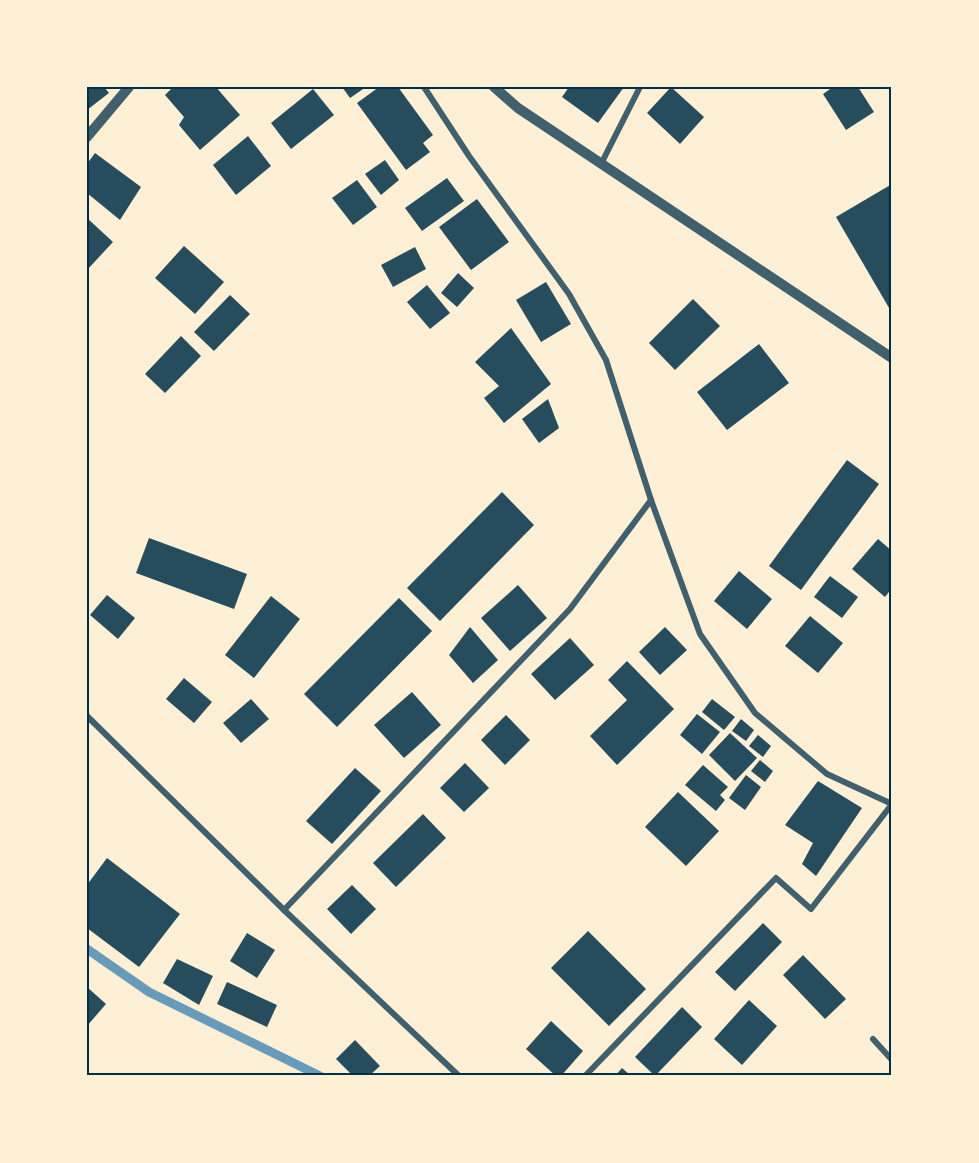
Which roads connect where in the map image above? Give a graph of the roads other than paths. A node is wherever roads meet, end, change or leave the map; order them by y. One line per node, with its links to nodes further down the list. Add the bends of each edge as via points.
1 (129, 87): 5 (street)
2 (424, 87): 8 (street, via 569,294 606,360)
3 (494, 87): 6 (street, via 518,108)
4 (640, 87): 6 (street)
5 (87, 137)
6 (601, 164): 7 (street)
7 (892, 358)
8 (651, 500): 10 (street, via 700,634 755,713 827,774); 11 (street, via 570,609)
9 (87, 716): 11 (street)
10 (892, 804): 15 (street, via 812,909 776,878)
11 (284, 910): 14 (street)
12 (873, 1039): 13 (street)
13 (892, 1060)
14 (459, 1076)
15 (585, 1076)

